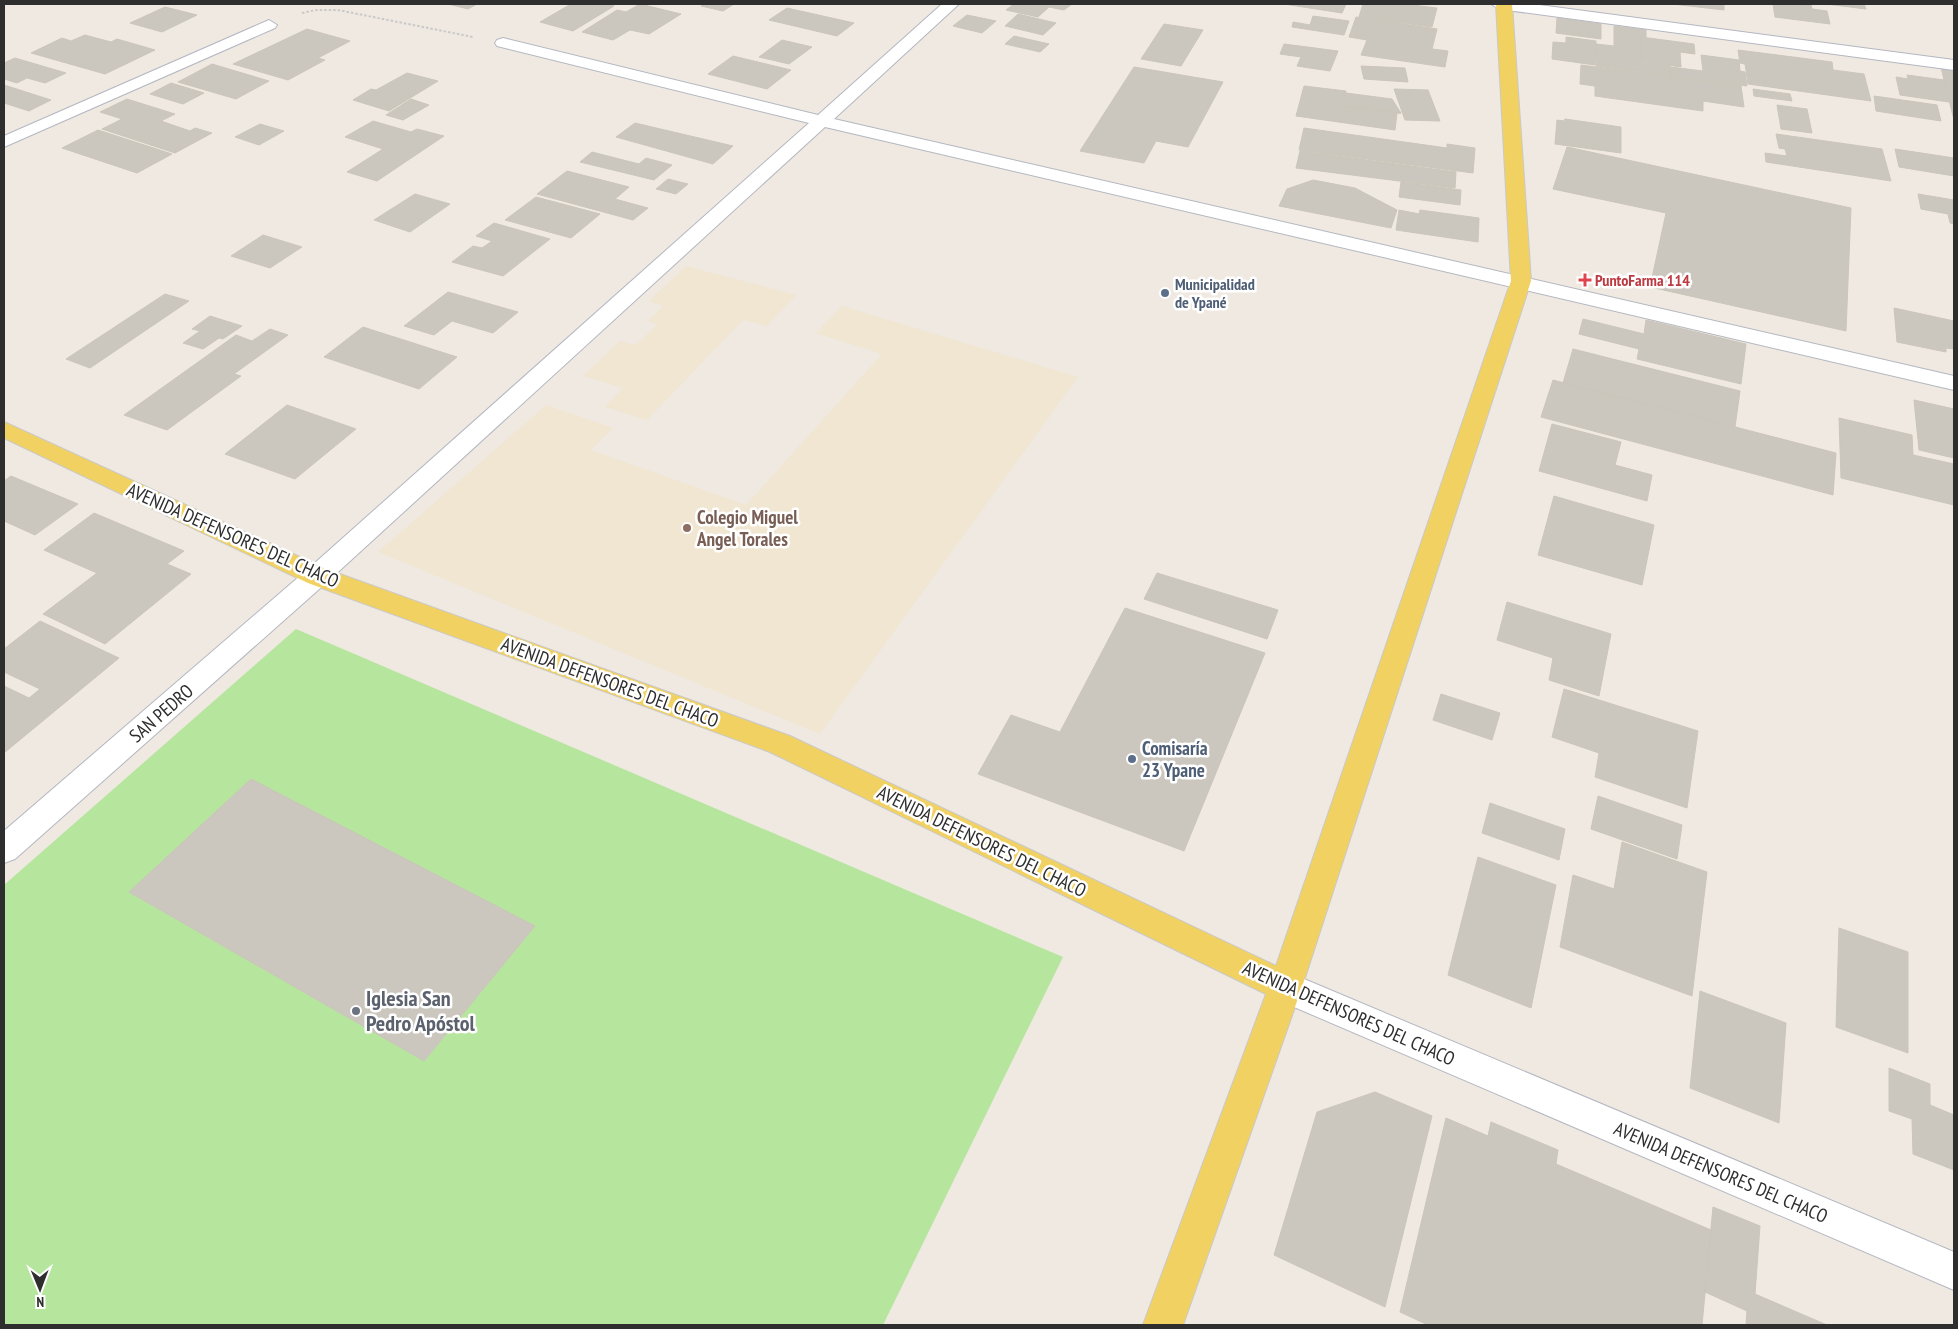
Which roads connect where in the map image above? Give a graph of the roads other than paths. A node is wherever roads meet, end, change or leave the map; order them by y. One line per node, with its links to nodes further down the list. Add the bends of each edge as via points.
1 (951, 4): 6 (street, SAN PEDRO)
2 (1502, 4): 5 (street); 8 (main road)
3 (269, 25): 7 (street)
4 (502, 43): 6 (street)
5 (1954, 65)
6 (822, 121): 8 (street); 11 (street, SAN PEDRO)
7 (4, 142)
8 (1521, 281): 9 (street); 13 (main road)
9 (1954, 383)
10 (4, 429): 11 (main road, AVENIDA DEFENSORES DEL CHACO)
11 (317, 576): 12 (street, SAN PEDRO); 13 (main road, AVENIDA DEFENSORES DEL CHACO, via 780,744)
12 (4, 850)
13 (1285, 988): 14 (street, AVENIDA DEFENSORES DEL CHACO); 15 (main road)
14 (1954, 1271)
15 (1163, 1325)

